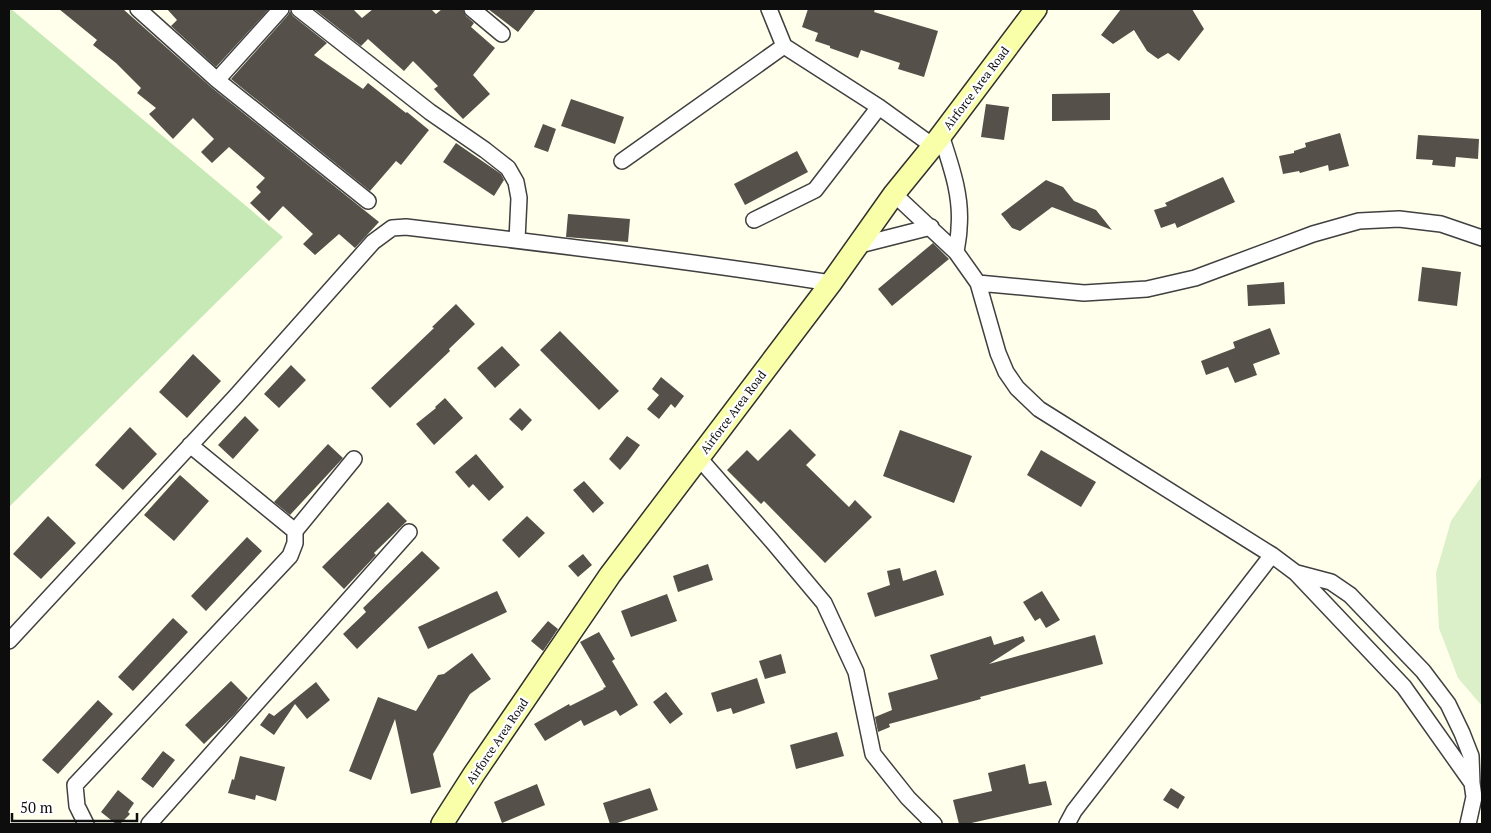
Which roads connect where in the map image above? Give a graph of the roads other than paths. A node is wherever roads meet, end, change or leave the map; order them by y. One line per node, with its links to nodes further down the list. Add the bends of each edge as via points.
1 (138, 9): 9 (street)
2 (281, 9): 9 (street)
3 (299, 9): 18 (street, via 430,112 508,168 516,182 519,198)
4 (472, 9): 7 (street)
5 (769, 9): 8 (street)
6 (1036, 9): 11 (street, Airforce Area Road)
7 (502, 34)
8 (784, 46): 10 (street); 12 (street)
9 (217, 80): 14 (street)
10 (879, 107): 11 (street); 15 (street, via 815,190)
11 (937, 141): 13 (street, Airforce Area Road); 20 (street, via 955,178 960,228)
12 (622, 161)
13 (894, 194): 16 (street); 19 (street, Airforce Area Road)
14 (368, 201)
15 (754, 220)
16 (931, 227): 19 (street); 20 (street)
17 (1482, 238): 22 (street, via 1441,224 1399,219 1359,221 1313,234 1195,278 1147,289 1084,293)
18 (517, 240): 21 (street); 23 (street, via 392,228 374,242)
19 (856, 246): 21 (street, Airforce Area Road)
20 (956, 252): 22 (street)
21 (831, 283): 24 (street, Airforce Area Road)
22 (978, 283): 28 (street, via 1006,372 1039,409)
23 (190, 445): 26 (street); 30 (street)
24 (699, 458): 34 (street, Airforce Area Road, via 610,575); 35 (street, via 824,603 856,672 873,754 908,798)
25 (354, 459): 26 (street)
26 (295, 531): 32 (street, via 290,556 75,785 76,806)
27 (409, 532): 33 (street)
28 (1272, 554): 29 (street); 36 (street)
29 (1296, 573): 31 (street, via 1404,687); 31 (street, via 1331,582 1350,595 1423,671 1448,704 1462,733)
30 (9, 641)
31 (1476, 792): 37 (street)
32 (86, 824)
33 (149, 824)
34 (442, 824)
35 (934, 824)
36 (1066, 824)
37 (1468, 824)

